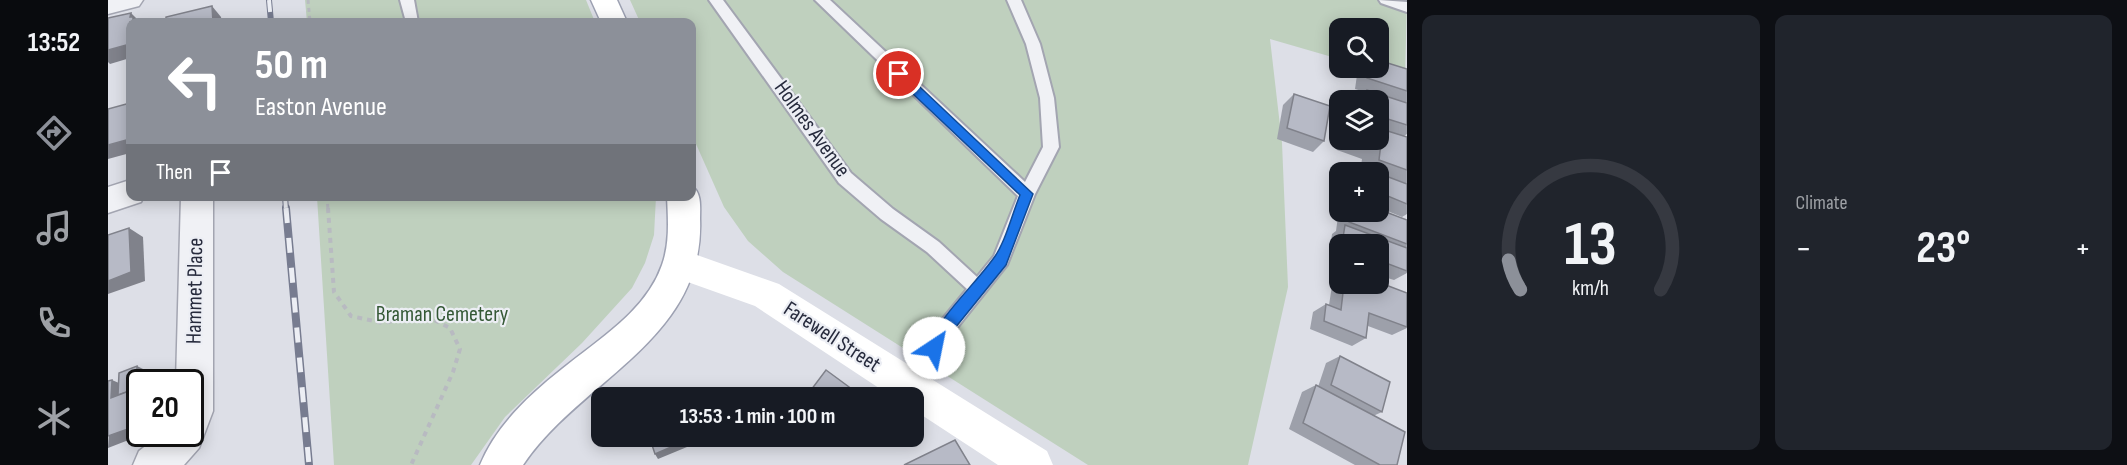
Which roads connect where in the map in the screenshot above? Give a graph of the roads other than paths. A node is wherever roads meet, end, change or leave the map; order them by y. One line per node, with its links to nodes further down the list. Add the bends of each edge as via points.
1 (130, 0): 8 (street)
2 (407, 0): 10 (lane)
3 (604, 0): 11 (main road)
4 (716, 0): 18 (lane, Holmes Avenue, via 846,178)
5 (822, 0): 13 (lane)
6 (1014, 0): 13 (lane, via 1033,44 1047,98 1051,147)
7 (1386, 0): 9 (lane)
8 (108, 5)
9 (1407, 7)
10 (410, 18)
11 (612, 18)
12 (126, 194): 14 (street)
13 (1027, 194): 18 (lane, via 1001,260)
14 (108, 200)
15 (196, 201): 19 (street, Hammet Place)
16 (683, 201): 17 (main road)
17 (680, 264): 20 (main road, Farewell Street, via 767,295); 21 (main road, via 656,312 556,398 514,441)
18 (978, 289): 20 (lane, via 946,328)
19 (194, 369)
20 (910, 386): 22 (main road, Farewell Street)
21 (500, 465)
22 (1033, 465)

